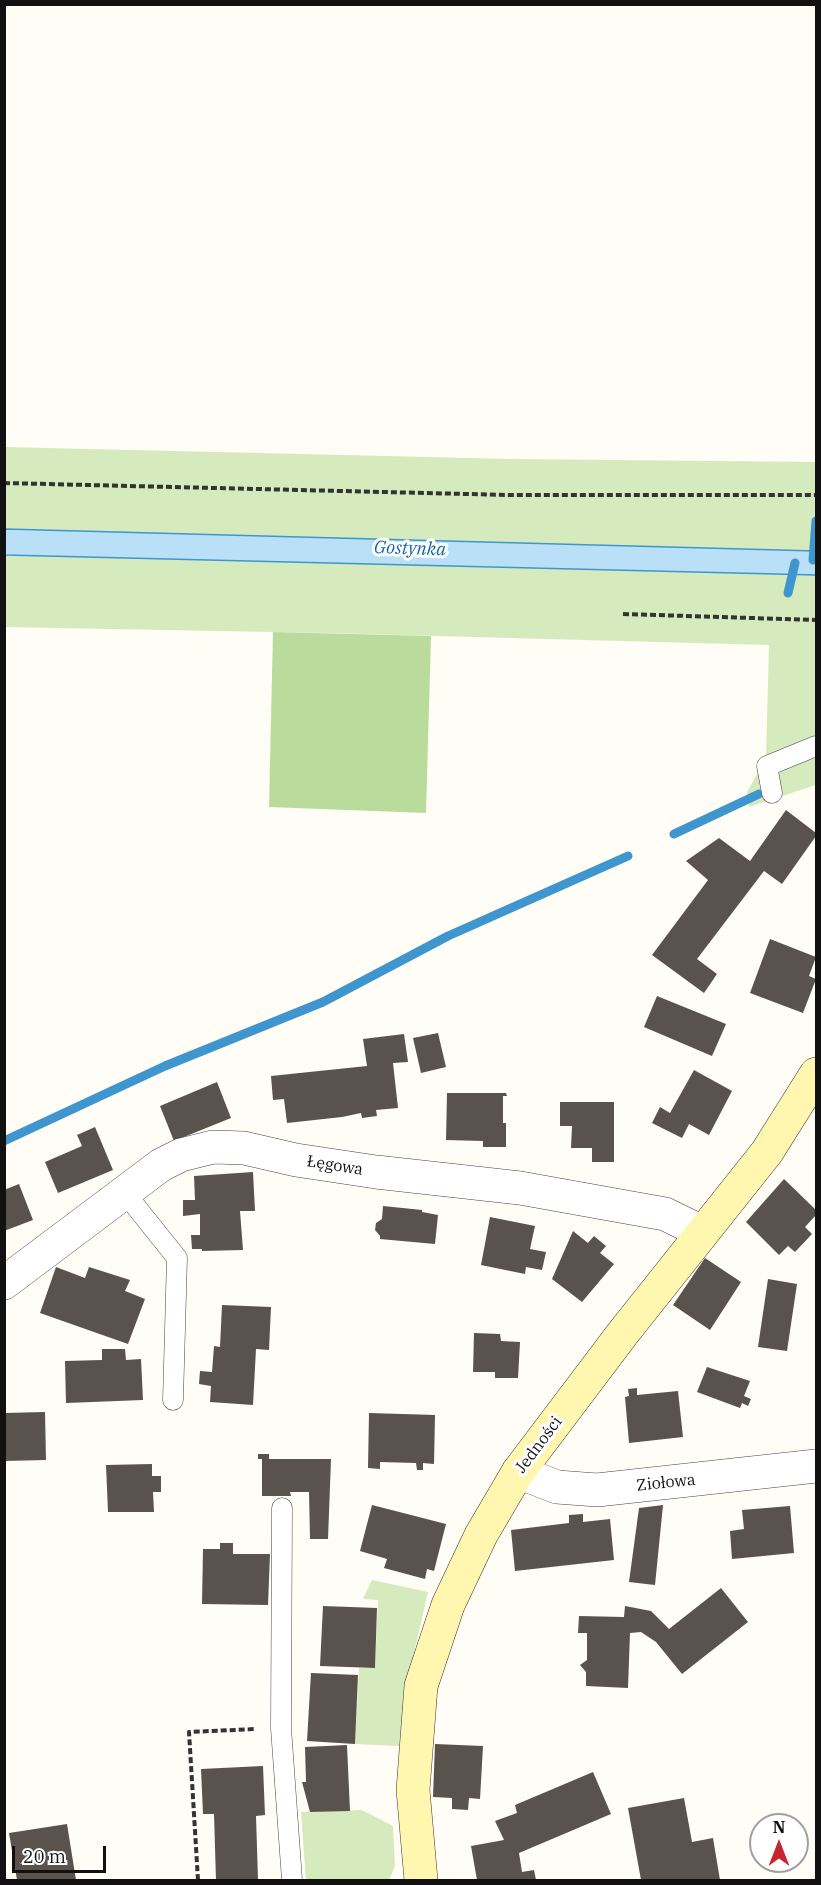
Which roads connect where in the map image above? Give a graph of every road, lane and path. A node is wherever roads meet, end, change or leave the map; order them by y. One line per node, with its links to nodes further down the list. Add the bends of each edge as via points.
1 (4, 483): 2 (path, via 510,495)
2 (816, 495)
3 (623, 614): 4 (path)
4 (816, 620)
5 (816, 746): 6 (lane, via 767,766)
6 (772, 793)
7 (816, 1074): 9 (street, Jedności, via 768,1152)
8 (125, 1193): 9 (street, Łęgowa, via 181,1155 202,1148 234,1147 376,1172 520,1188 665,1214); 10 (street, Łęgowa); 11 (lane, via 177,1258)
9 (702, 1232): 13 (street, Jedności)
10 (4, 1283)
11 (173, 1400)
12 (816, 1466): 13 (street, Ziołowa, via 597,1490 557,1487)
13 (518, 1472): 18 (street, Jedności, via 481,1535 448,1605 421,1686 412,1790)
14 (282, 1508): 15 (lane)
15 (281, 1728): 16 (path, via 189,1732); 17 (lane)
16 (198, 1881)
17 (292, 1881)
18 (421, 1881)

